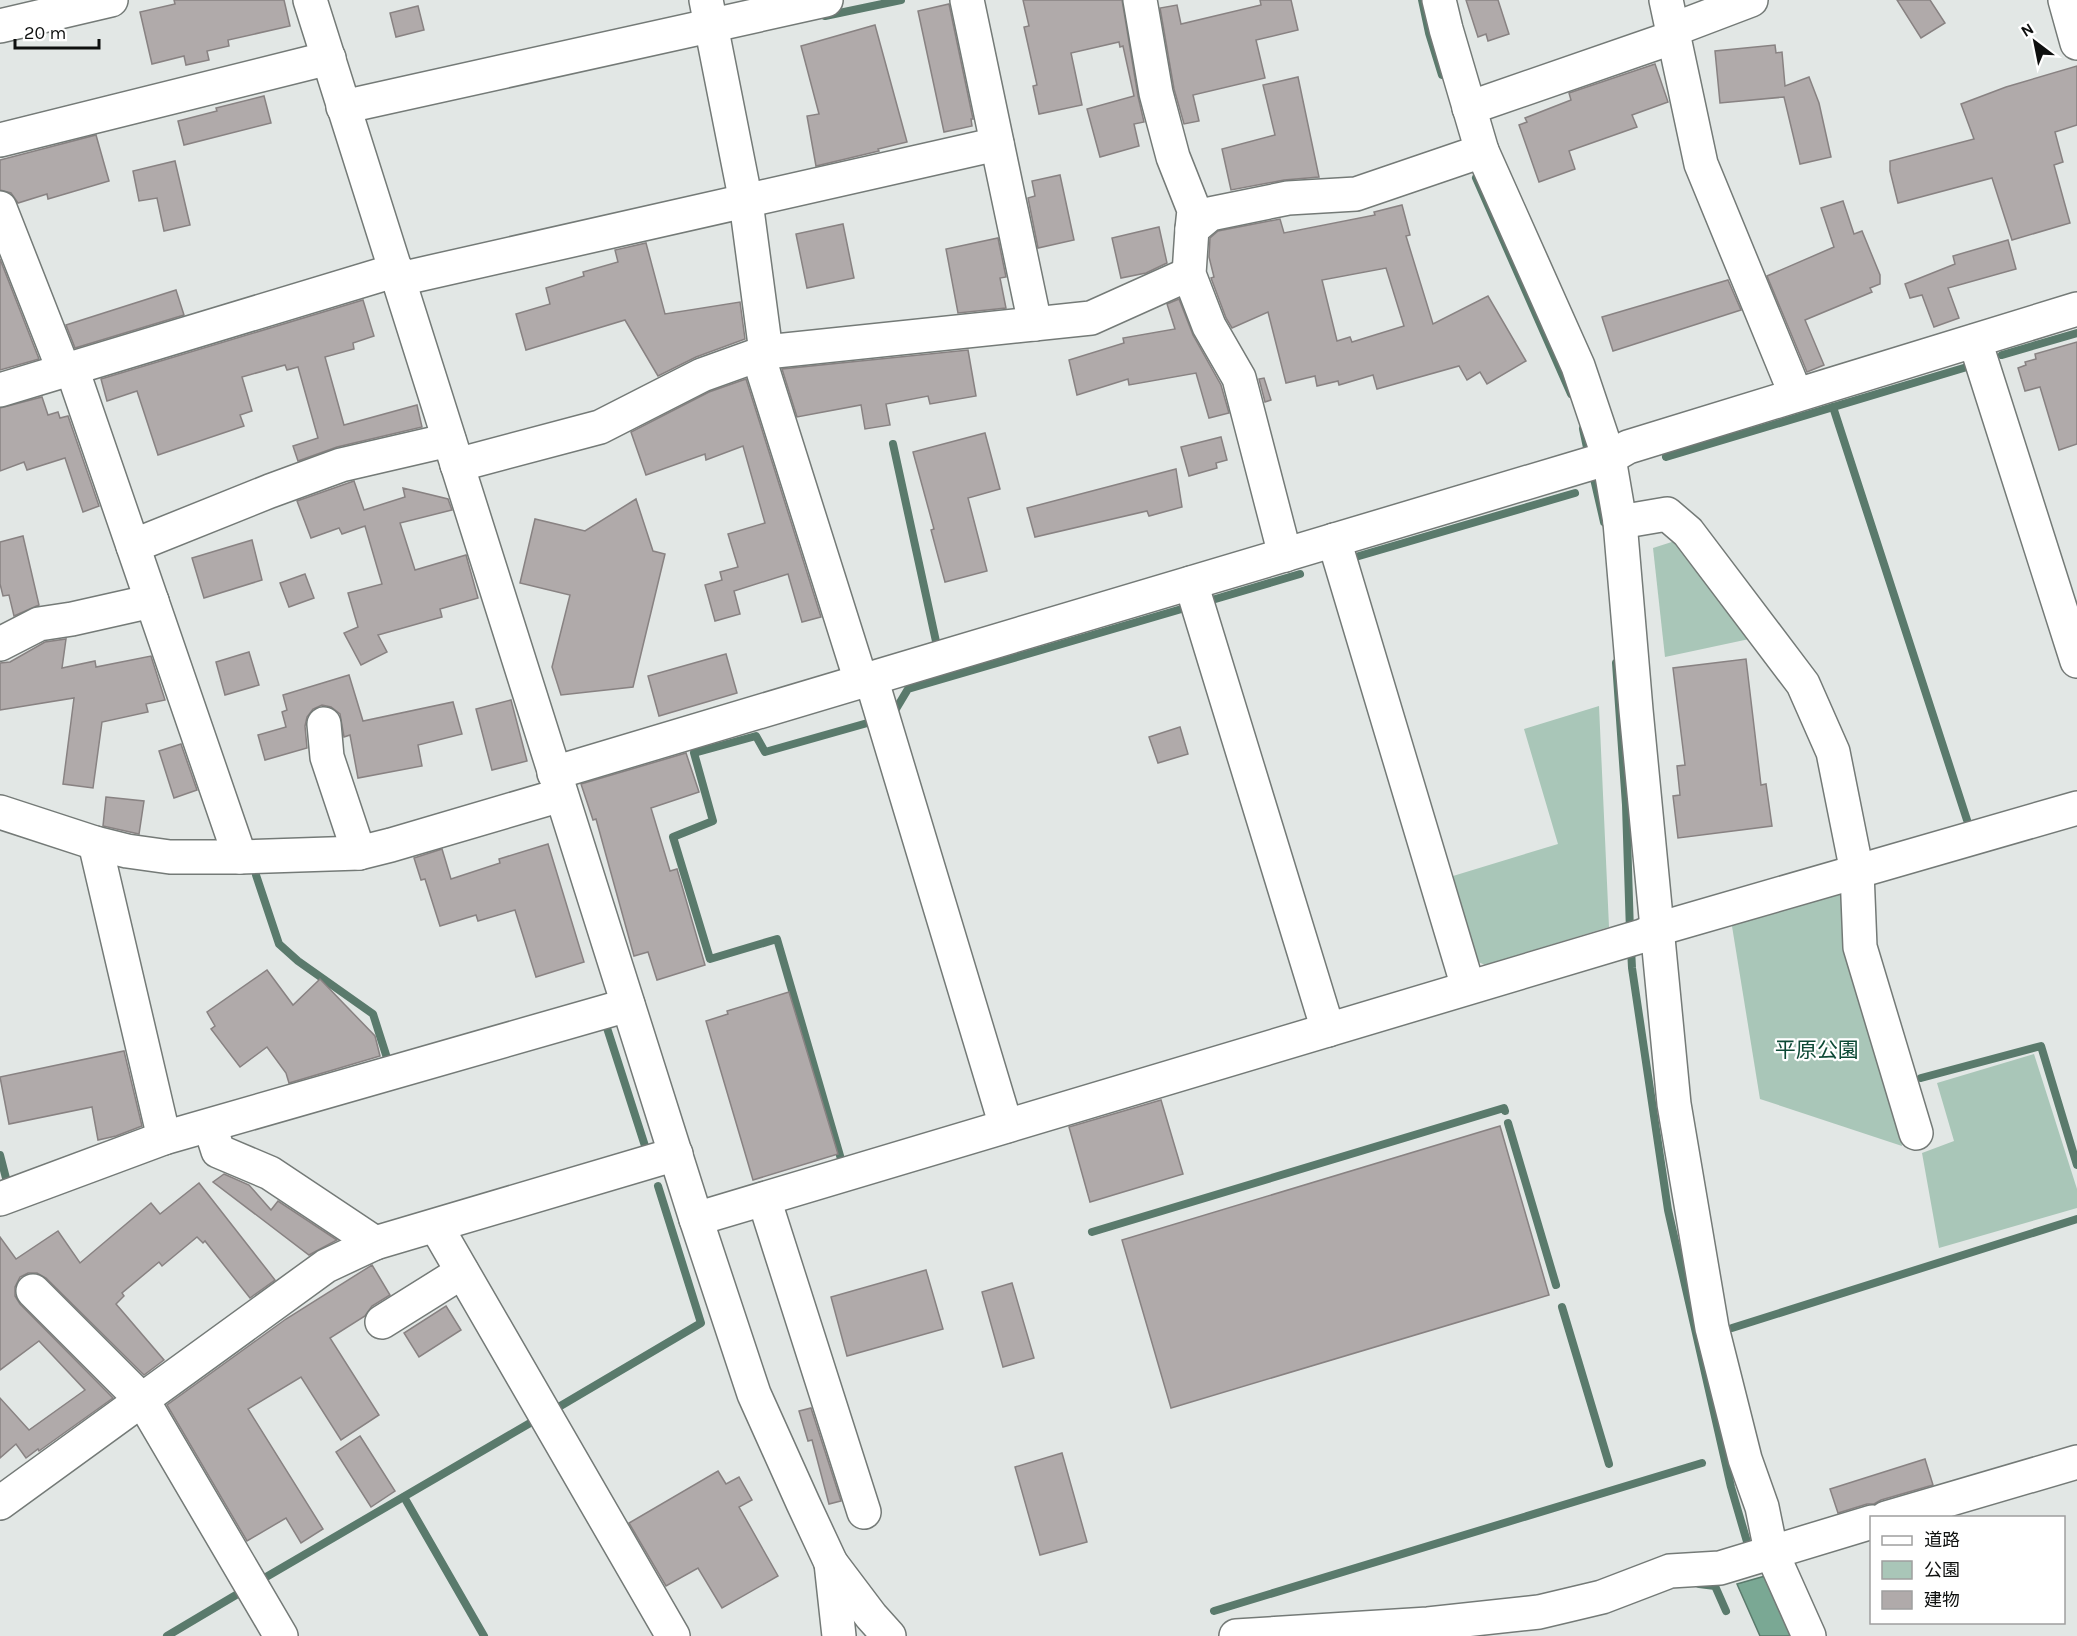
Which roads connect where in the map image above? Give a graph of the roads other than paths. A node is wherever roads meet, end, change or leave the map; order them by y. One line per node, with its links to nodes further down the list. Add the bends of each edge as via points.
1 (111, 0): 11 (street)
2 (310, 0): 13 (street)
3 (826, 0): 9 (street)
4 (967, 0): 17 (street)
5 (1140, 0): 21 (street, via 1156,93 1173,157 1194,210)
6 (1439, 0): 15 (street)
7 (1751, 0): 10 (street)
8 (2065, 0): 12 (street)
9 (709, 12): 14 (street); 19 (street)
10 (1671, 22): 15 (street); 30 (street, via 1701,164)
11 (0, 26)
12 (2077, 43)
13 (329, 58): 14 (street); 16 (street)
14 (344, 107): 22 (street)
15 (1469, 108): 18 (street)
16 (0, 140)
17 (997, 144): 19 (street); 25 (street)
18 (1478, 153): 21 (street, via 1356,194 1288,198 1210,214); 32 (street, via 1578,366)
19 (746, 202): 22 (street); 27 (street)
20 (0, 208): 28 (street)
21 (1192, 229): 23 (street)
22 (398, 274): 28 (street); 31 (street)
23 (1189, 274): 25 (street, via 1091,318); 36 (street, via 1209,326 1239,378)
24 (2077, 309): 26 (street)
25 (1035, 324): 27 (street)
26 (1975, 340): 30 (street); 40 (street)
27 (762, 353): 31 (street, via 702,375 600,427); 41 (street)
28 (68, 370): 29 (street); 35 (street)
29 (0, 390)
30 (1796, 395): 32 (street, via 1628,447)
31 (453, 452): 35 (street, via 341,465); 43 (street)
32 (1604, 459): 33 (street); 34 (street)
33 (1620, 522): 49 (street, via 1667,514 1688,532 1803,684 1833,752); 50 (street, via 1636,710)
34 (1334, 540): 36 (street); 51 (street)
35 (133, 546): 38 (street)
36 (1285, 555): 37 (street)
37 (1191, 583): 41 (street); 53 (street)
38 (152, 601): 39 (street, via 39,624); 48 (street)
39 (0, 644)
40 (2077, 661)
41 (866, 680): 43 (street); 55 (street)
42 (324, 724): 47 (street, via 327,757)
43 (558, 784): 47 (street, via 391,845); 52 (street)
44 (2077, 807): 49 (street)
45 (0, 812): 46 (street)
46 (95, 843): 48 (street, via 170,857); 57 (street)
47 (358, 853): 48 (street)
48 (240, 857)
49 (1857, 872): 50 (street); 56 (street, via 1860,947)
50 (1638, 936): 51 (street); 73 (street, via 1674,1104 1712,1328)
51 (1468, 987): 53 (street)
52 (628, 1005): 54 (street); 58 (street)
53 (1328, 1030): 55 (street)
54 (210, 1126): 57 (street); 63 (street, via 218,1151 270,1173)
55 (1006, 1126): 60 (street)
56 (1916, 1133)
57 (164, 1138): 59 (street)
58 (676, 1154): 61 (street); 62 (street)
59 (0, 1199)
60 (764, 1199): 61 (street); 70 (street)
61 (696, 1219): 74 (street, via 754,1394)
62 (436, 1226): 63 (street); 64 (street)
63 (375, 1244): 67 (street, via 326,1266)
64 (462, 1272): 66 (street); 78 (street)
65 (33, 1291): 67 (street)
66 (382, 1322)
67 (143, 1401): 69 (street); 77 (street)
68 (2077, 1462): 71 (street)
69 (0, 1503)
70 (864, 1512)
71 (1893, 1516)
72 (1870, 1523): 73 (street)
73 (1771, 1551): 75 (street, via 1720,1568 1670,1571 1602,1597 1539,1612); 82 (street)
74 (831, 1563): 79 (street); 80 (street)
75 (1429, 1630): 76 (street)
76 (1298, 1634): 81 (street)
77 (281, 1636)
78 (673, 1636)
79 (839, 1636)
80 (889, 1636)
81 (1236, 1636)
82 (1809, 1636)

